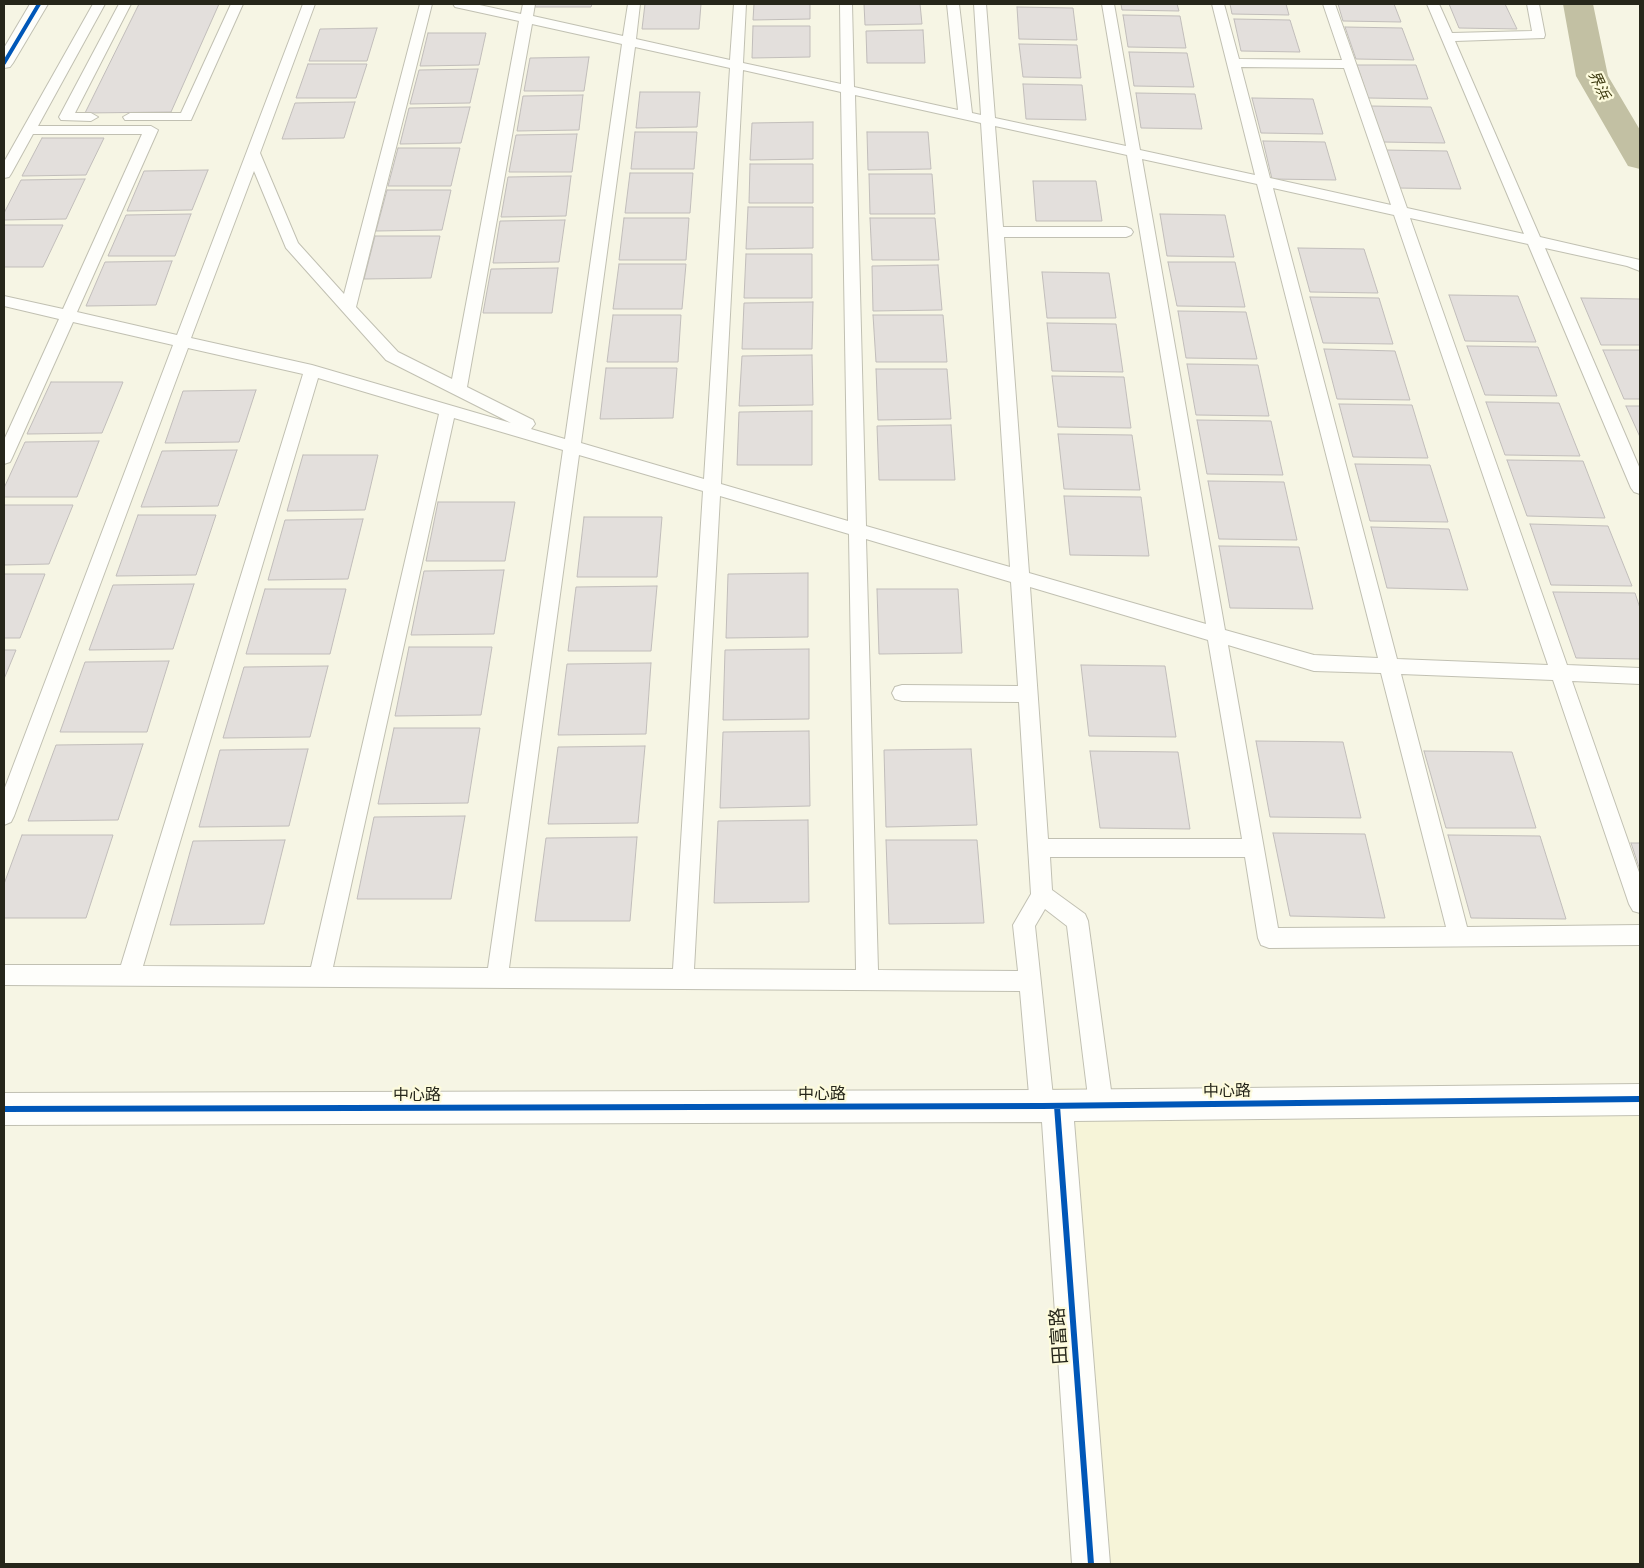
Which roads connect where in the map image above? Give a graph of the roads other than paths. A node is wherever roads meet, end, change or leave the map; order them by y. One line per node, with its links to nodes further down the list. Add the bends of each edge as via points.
1 (39, 4): 22 (street)
2 (99, 4): 29 (lane)
3 (125, 4): 4 (lane, via 66,117 186,117)
4 (237, 4)
5 (309, 4): 30 (lane)
6 (426, 4): 40 (lane)
7 (459, 4): 19 (lane)
8 (530, 4): 19 (lane)
9 (634, 4): 21 (lane)
10 (740, 4): 25 (lane)
11 (846, 4): 26 (lane)
12 (953, 4): 27 (lane)
13 (980, 4): 28 (lane)
14 (1108, 4): 31 (lane)
15 (1218, 4): 23 (lane)
16 (1330, 4): 24 (lane)
17 (1433, 4): 20 (lane)
18 (1533, 4): 20 (lane, via 1539,35)
19 (527, 19): 21 (lane); 44 (lane)
20 (1447, 37): 37 (lane)
21 (629, 41): 25 (lane); 46 (lane)
22 (4, 63)
23 (1234, 63): 24 (lane); 33 (lane)
24 (1350, 64): 34 (lane)
25 (737, 65): 26 (lane); 48 (lane)
26 (848, 90): 27 (lane); 50 (lane)
27 (966, 116): 28 (lane)
28 (988, 120): 31 (lane); 35 (lane)
29 (28, 130): 32 (lane); 41 (lane, via 151,130)
30 (253, 152): 40 (lane, via 291,245); 42 (lane)
31 (1134, 152): 33 (lane); 52 (lane)
32 (4, 174)
33 (1264, 181): 34 (lane); 53 (lane)
34 (1402, 212): 37 (lane); 54 (lane)
35 (996, 232): 36 (lane); 51 (lane)
36 (1126, 232)
37 (1534, 241): 38 (lane); 49 (lane)
38 (1640, 266)
39 (4, 301): 41 (lane)
40 (348, 308): 44 (lane, via 392,356)
41 (68, 315): 42 (lane); 47 (lane)
42 (182, 341): 43 (lane); 58 (lane)
43 (312, 371): 45 (lane); 66 (lane)
44 (458, 389): 46 (lane)
45 (448, 410): 46 (lane); 67 (lane)
46 (572, 446): 48 (lane); 68 (lane)
47 (4, 458)
48 (712, 487): 50 (lane); 69 (lane)
49 (1640, 488)
50 (857, 530): 51 (lane); 70 (lane)
51 (1020, 577): 52 (lane); 57 (lane)
52 (1217, 634): 53 (lane, via 1314,662); 60 (lane)
53 (1389, 666): 54 (lane); 64 (lane)
54 (1561, 673): 55 (lane); 62 (lane)
55 (1640, 676)
56 (902, 693): 57 (lane)
57 (1028, 694): 59 (lane)
58 (4, 816)
59 (1039, 848): 60 (lane); 61 (lane)
60 (1254, 848): 64 (lane, via 1269,938)
61 (1042, 895): 71 (lane, via 1024,925); 73 (lane, via 1077,920)
62 (1640, 904)
63 (1640, 935): 64 (lane)
64 (1459, 937)
65 (4, 975): 66 (lane)
66 (129, 976): 67 (lane)
67 (320, 977): 68 (lane)
68 (497, 978): 69 (lane)
69 (683, 978): 70 (lane)
70 (867, 979): 71 (lane)
71 (1029, 980): 74 (lane)
72 (1640, 1099): 73 (street, 中心路)
73 (1100, 1105): 74 (street, 中心路)
74 (1049, 1106): 75 (street, 中心路); 76 (street, 田富路)
75 (4, 1108)
76 (1091, 1564)

